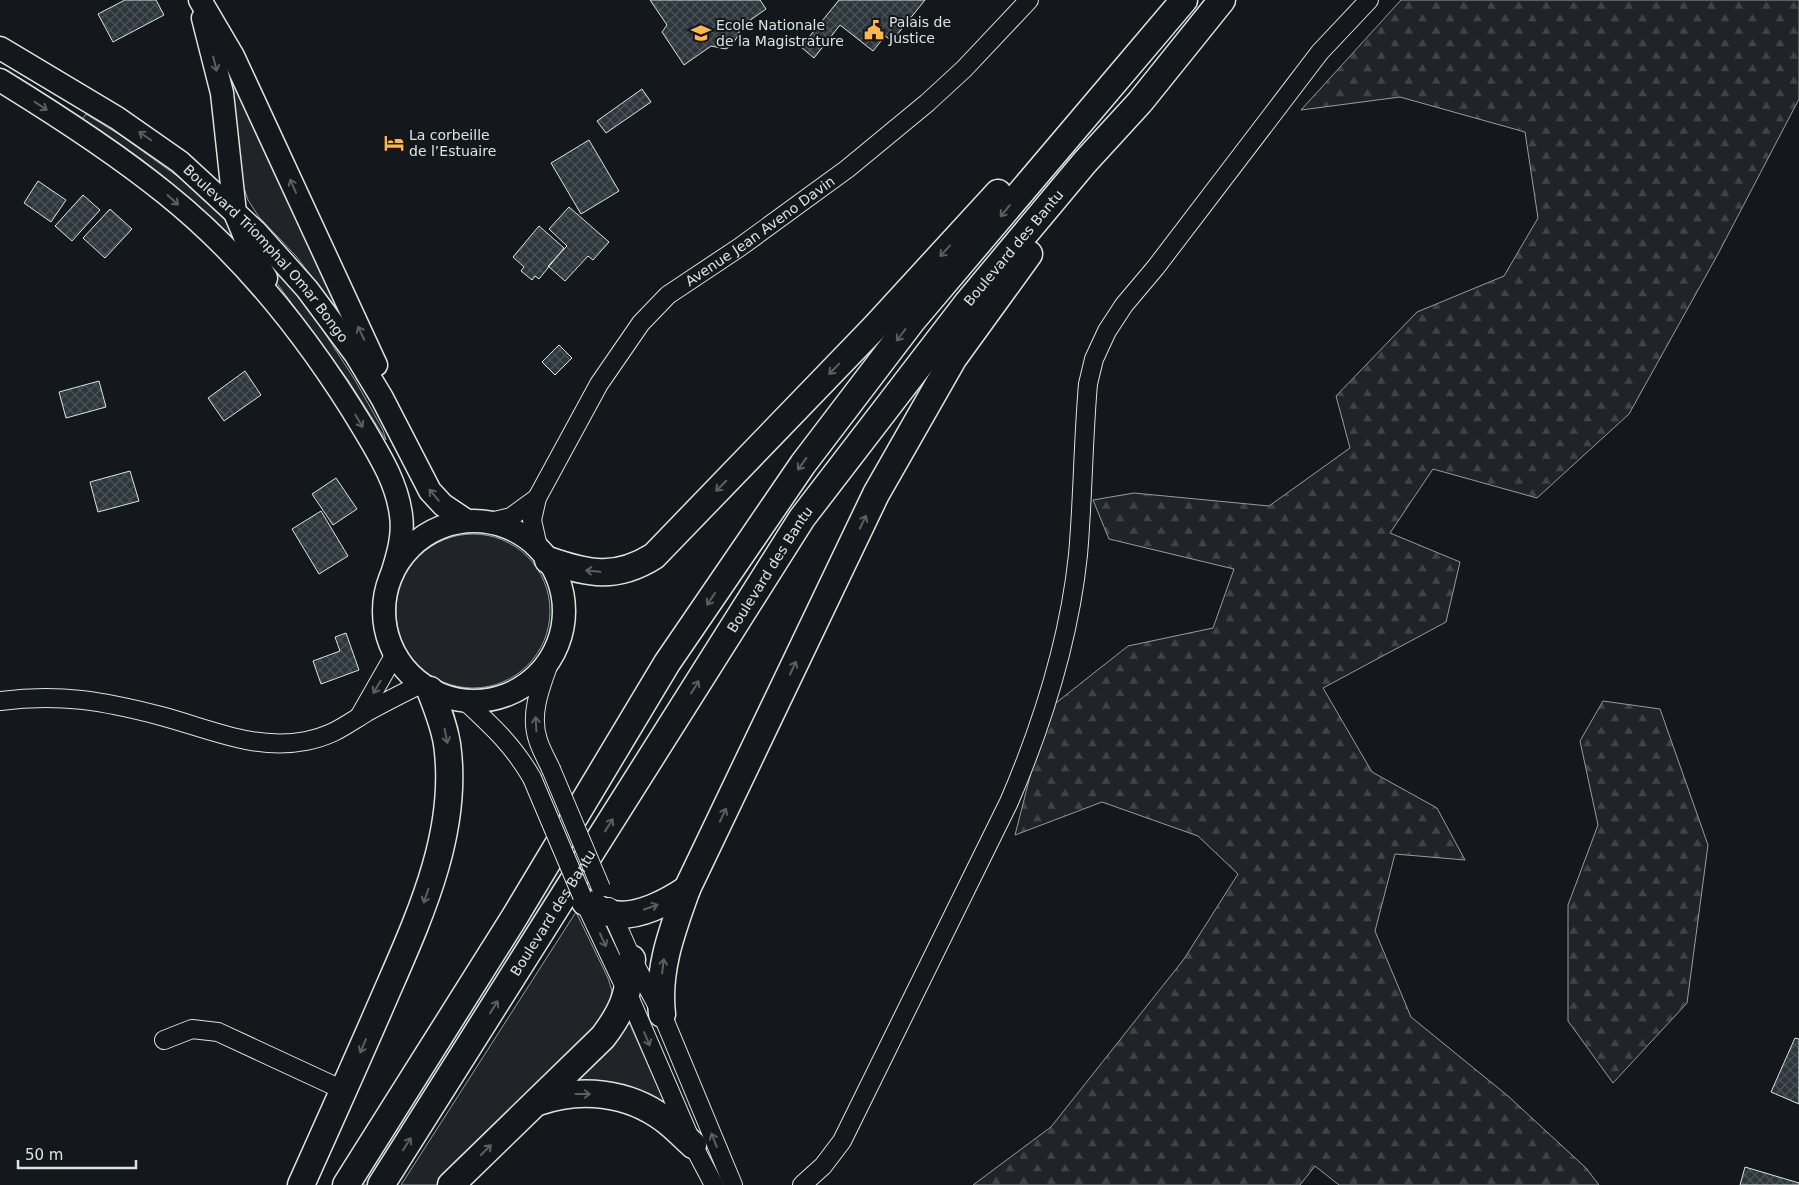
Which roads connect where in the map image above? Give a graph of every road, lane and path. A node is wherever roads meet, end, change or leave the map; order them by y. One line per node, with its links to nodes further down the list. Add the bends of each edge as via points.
1 (199, 0): 9 (main road, one-way to 9, via 222,93); 11 (main road, one-way to 1, via 397,409 258,109 221,33)
2 (1029, 0): 12 (street, Avenue Jean Aveno Davin, via 964,69 886,137 740,247 684,284 655,309 627,341 599,384)
3 (1184, 0): 15 (highway, one-way to 15, via 1127,52 917,282 654,556 617,573 574,569); 34 (highway, one-way to 34, via 912,321 803,464 667,663 514,918)
4 (1222, 0): 8 (highway, Boulevard des Bantu)
5 (1369, 0): 39 (street, via 1320,52 1106,331 1088,384 1078,547 1068,624 1032,748 1009,802 842,1141 823,1166)
6 (0, 48): 9 (main road, Boulevard Triomphal Omar Bongo, one-way to 6, via 180,162 141,134)
7 (0, 80): 10 (main road, Boulevard Triomphal Omar Bongo, one-way to 10, via 119,158 196,220 259,283)
8 (1140, 102): 23 (highway, one-way to 8, via 876,494 948,367); 35 (highway, Boulevard des Bantu, one-way to 8, via 802,518 968,302 1085,162)
9 (235, 213): 10 (main road, via 258,267 319,348); 11 (main road, Boulevard Triomphal Omar Bongo, via 289,268 332,319)
10 (333, 380): 16 (main road, Boulevard Triomphal Omar Bongo, one-way to 16, via 380,456 398,498 402,532)
11 (415, 458): 13 (main road, Boulevard Triomphal Omar Bongo, one-way to 11, via 443,505 430,491)
12 (538, 498): 14 (street, via 511,517); 15 (street, via 532,520)
13 (467, 521): 14 (main road); 16 (main road, via 440,527 417,541)
14 (490, 522): 15 (main road, via 516,531)
15 (543, 554): 17 (main road, via 559,585 563,612)
16 (392, 574): 18 (main road, via 385,597 384,620)
17 (553, 652): 20 (main road, via 537,673 516,690 482,700); 24 (street, one-way to 17, bridge, via 551,769 538,740 535,712)
18 (395, 654): 19 (main road, via 409,673); 22 (street, one-way to 22)
19 (426, 687): 20 (main road); 22 (street); 30 (highway, one-way to 30, via 443,725 448,756 448,792 439,852 422,910)
20 (464, 700): 24 (street, bridge, via 517,753)
21 (0, 701): 22 (street, via 83,698 163,716 249,742 272,744 322,737 344,729)
22 (357, 719)
23 (687, 889): 25 (highway, one-way to 23, via 634,913 670,901); 28 (highway, one-way to 23, via 660,993 664,958)
24 (589, 895): 25 (highway); 27 (street, one-way to 27)
25 (612, 914): 26 (street)
26 (632, 959): 27 (highway); 28 (street)
27 (628, 994): 31 (highway, via 603,1037); 32 (street, one-way to 32)
28 (662, 1014): 38 (street, one-way to 28)
29 (164, 1040): 30 (street, via 192,1029 218,1032)
30 (344, 1090): 33 (highway)
31 (535, 1103): 32 (highway, one-way to 32, via 569,1094 616,1097 646,1107 665,1119); 36 (highway, one-way to 31)
32 (693, 1145): 37 (street)
33 (301, 1185)
34 (346, 1185)
35 (381, 1185)
36 (451, 1185)
37 (714, 1185)
38 (733, 1185)
39 (802, 1185)

